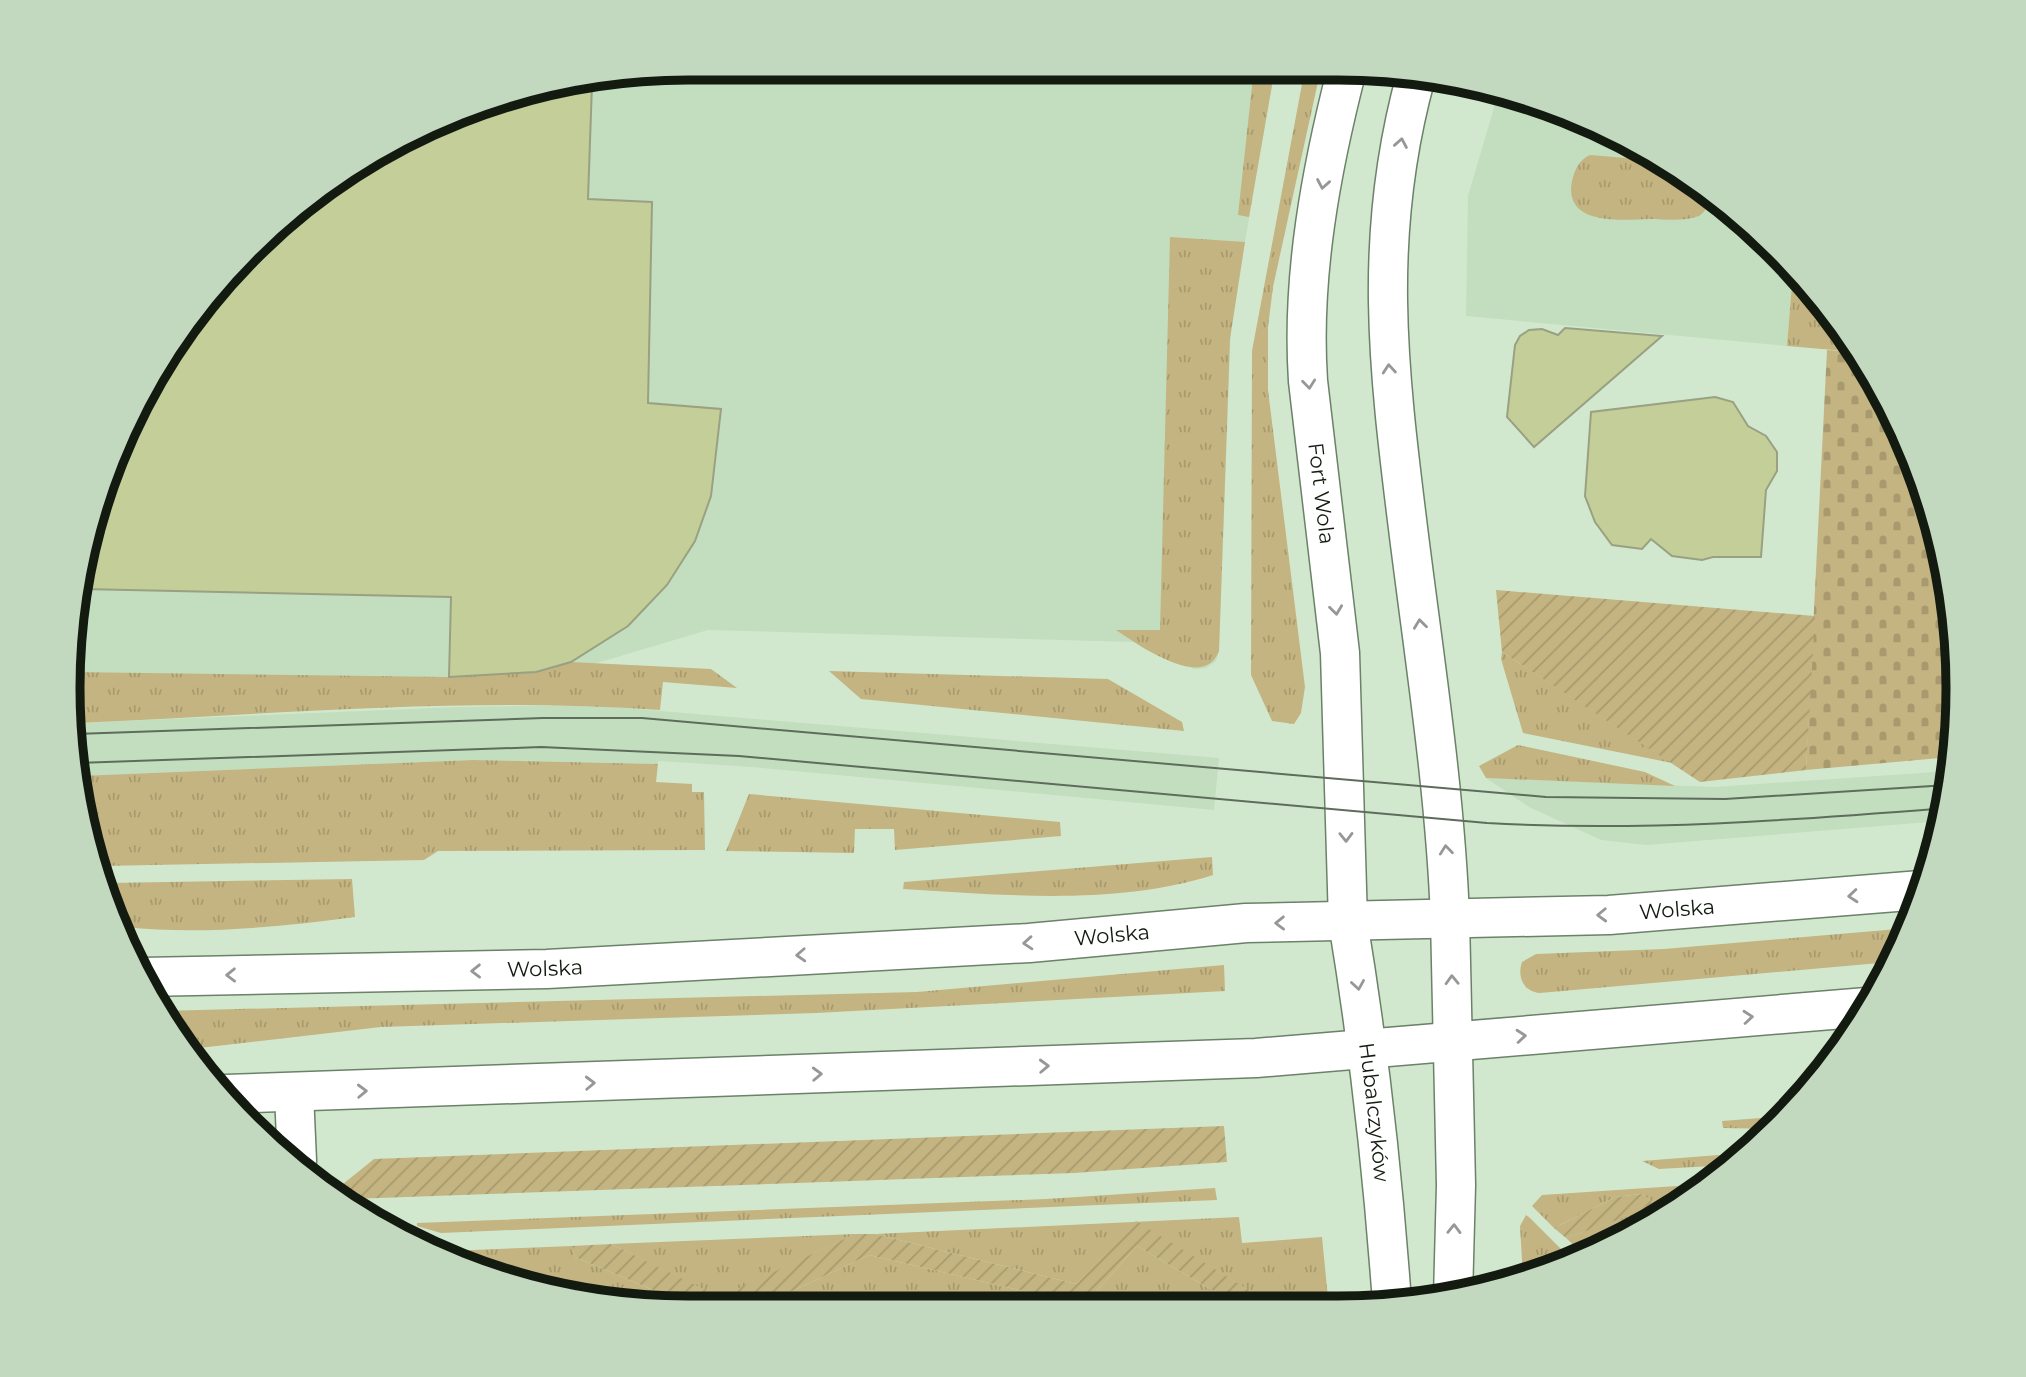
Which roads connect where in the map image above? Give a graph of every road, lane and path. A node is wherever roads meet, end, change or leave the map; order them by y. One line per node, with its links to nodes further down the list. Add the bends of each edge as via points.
1 (1345, 80): 5 (main road, Fort Wola, one-way to 5, via 1314,237 1306,340 1340,653)
2 (1414, 86): 4 (main road, one-way to 2, via 1442,808 1387,352 1388,235 1398,156)
3 (1910, 891): 4 (main road, Wolska, one-way to 4, via 1609,915)
4 (1450, 918): 5 (main road, Wolska); 8 (main road, one-way to 4)
5 (1348, 922): 6 (main road, Wolska, one-way to 6, via 1246,923 1029,943 547,969); 9 (main road, Hubalczyków, one-way to 9)
6 (154, 977)
7 (1854, 1008): 8 (main road, one-way to 7)
8 (1453, 1041): 9 (main road); 13 (main road, one-way to 8)
9 (1369, 1049): 10 (main road, one-way to 9, via 1210,1060); 14 (main road, Hubalczyków)
10 (294, 1093): 11 (main road); 12 (main road)
11 (236, 1094)
12 (297, 1153)
13 (1453, 1285)
14 (1391, 1294)

